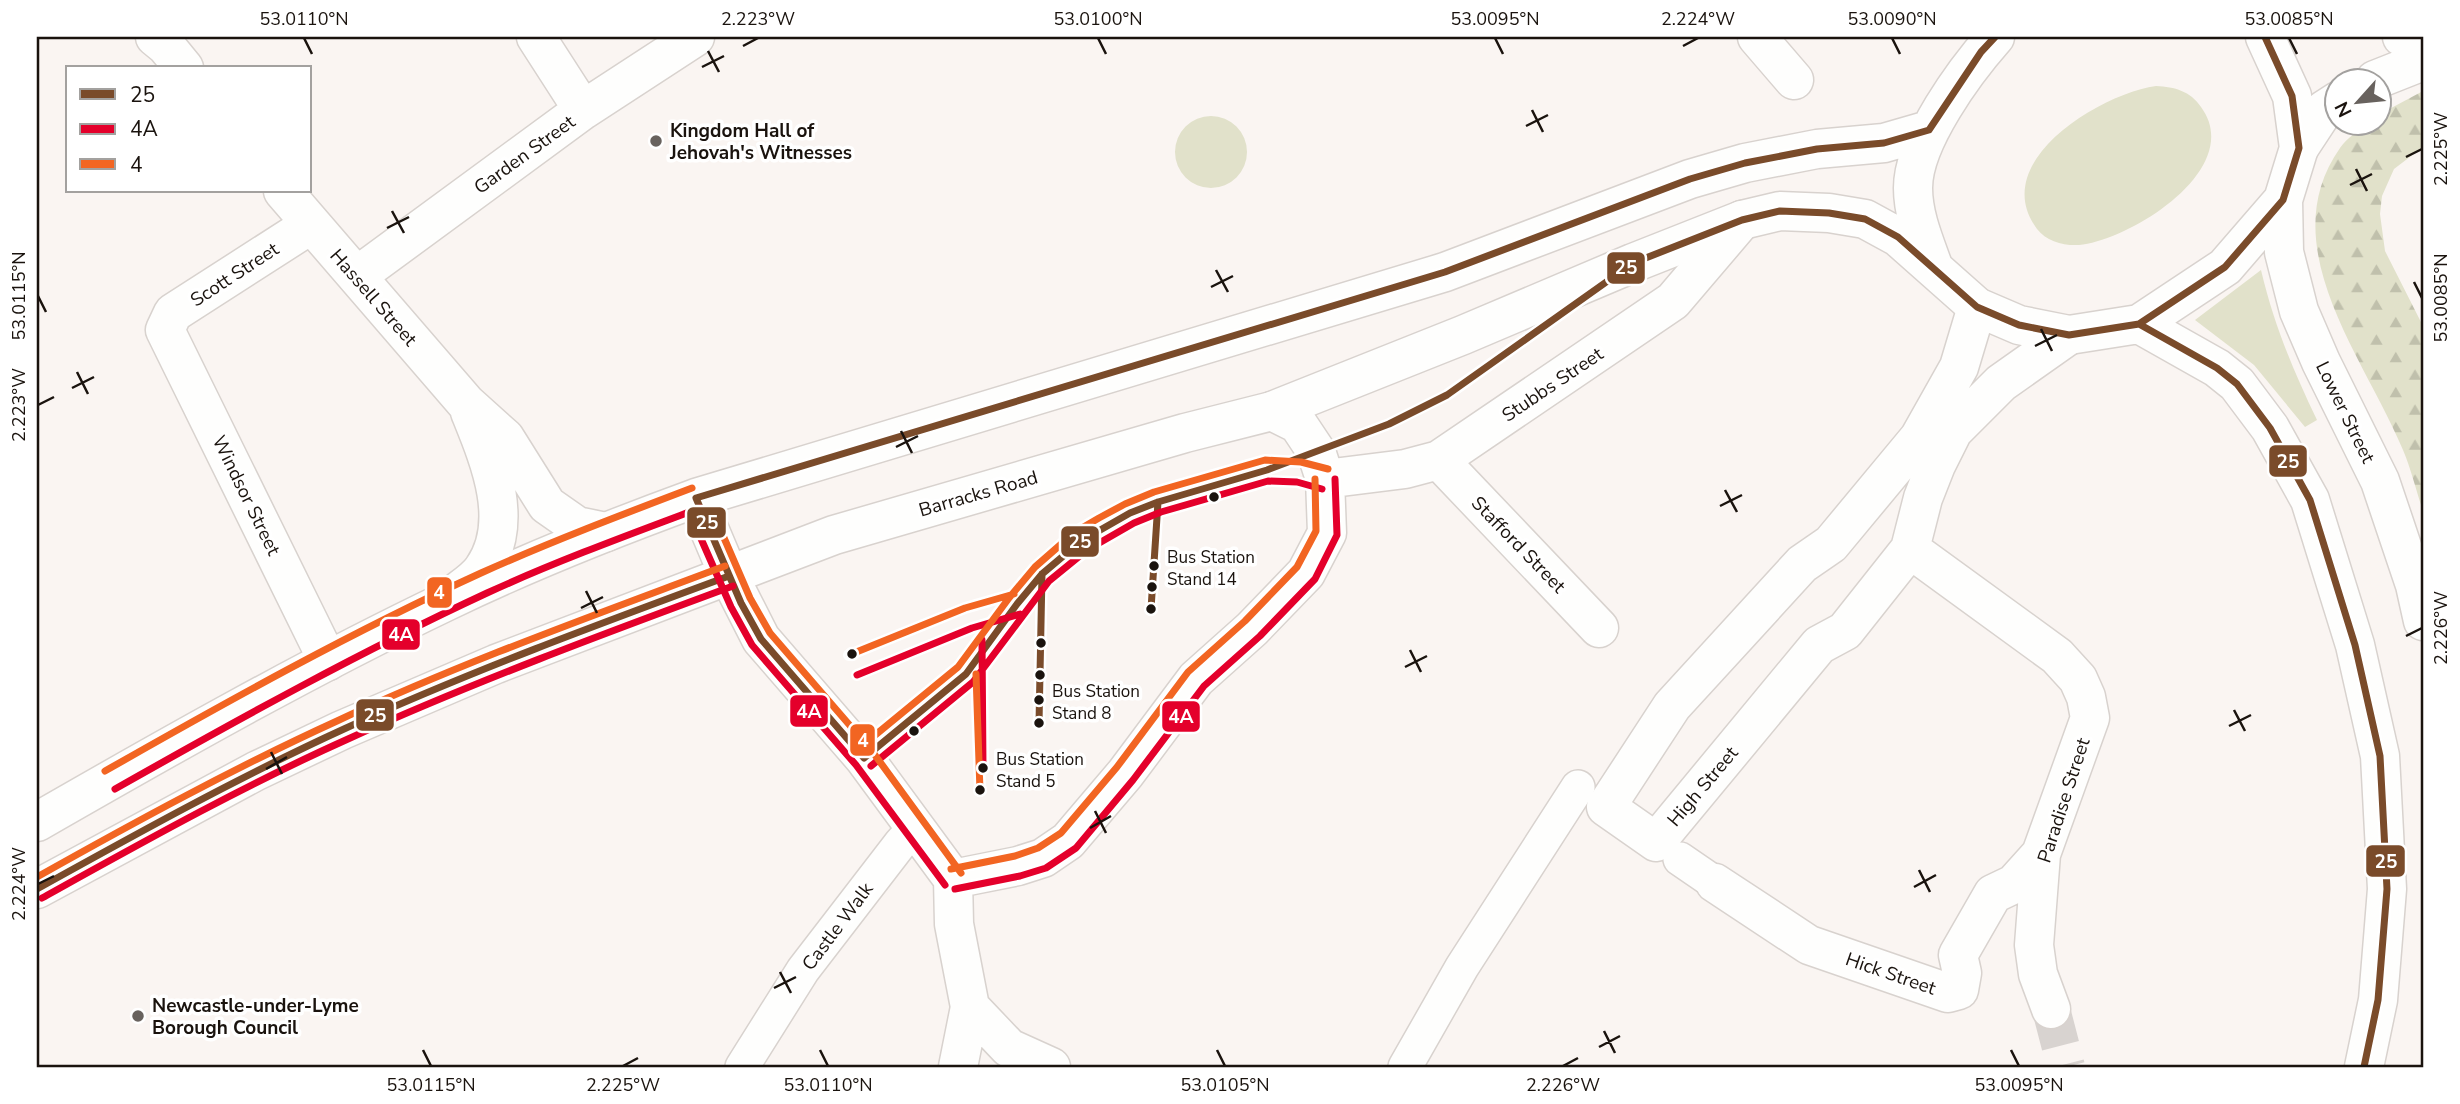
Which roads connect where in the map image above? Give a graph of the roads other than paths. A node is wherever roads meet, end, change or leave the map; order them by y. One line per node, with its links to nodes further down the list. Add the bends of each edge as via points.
1 (155, 37): 10 (main road)
2 (536, 37): 13 (main road)
3 (695, 37): 13 (main road, Garden Street)
4 (1757, 37): 12 (main road)
5 (1995, 37): 15 (main road)
6 (2265, 37): 16 (main road, via 2292,96)
7 (2402, 37): 8 (main road)
8 (2423, 40)
9 (2423, 61): 11 (main road)
10 (182, 66)
11 (2394, 72)
12 (1794, 80)
13 (583, 110): 22 (main road, Garden Street)
14 (2324, 110): 16 (main road)
15 (1929, 130): 21 (main road, via 1913,187 1916,218); 31 (main road, via 1884,142 1745,163 1701,176 1445,272)
16 (2299, 148): 18 (main road)
17 (284, 192): 20 (main road, Hassell Street)
18 (2283, 200): 24 (main road, via 2225,267); 36 (main road, Lower Street, via 2284,252 2299,311 2380,481)
19 (1742, 220): 21 (main road, Barracks Road, via 1780,211 1865,219 1898,237); 28 (main road, Barracks Road); 29 (main road, Stubbs Street, via 1673,301)
20 (310, 225): 22 (main road, Hassell Street); 25 (main road, Scott Street, via 173,313)
21 (1934, 268): 23 (main road, Barracks Road)
22 (357, 276): 27 (main road, Hassell Street)
23 (1977, 307): 26 (main road, Barracks Road, via 2019,325); 33 (main road, High Street, via 1959,367 1919,438 1831,544 1801,565 1672,706 1606,807 1656,842 1819,645 1845,631)
24 (2139, 324): 26 (main road); 53 (main road, via 2217,368 2237,384 2270,428 2310,500 2355,645 2379,756 2388,888 2378,1000)
25 (166, 330): 38 (main road, Windsor Street)
26 (2069, 335): 33 (main road, High Street, via 2001,383 1953,431 1931,476)
27 (466, 403): 32 (main road, Hassell Street, via 505,438 547,505 577,526); 35 (main road, Hassell Street, via 497,493 498,535 483,570)
28 (1272, 411): 30 (main road, via 1298,424 1316,451); 34 (main road, Barracks Road, via 834,535)
29 (1440, 460): 30 (main road, Stubbs Street); 37 (main road, Stafford Street)
30 (1325, 479): 44 (main road, via 1326,533 1306,573 1196,679 1068,841 1043,858)
31 (696, 498): 32 (main road); 34 (main road)
32 (606, 532): 35 (main road)
33 (1910, 549): 42 (main road, Paradise Street, via 2057,656 2086,697 2090,718)
34 (729, 576): 41 (main road, via 761,639); 46 (main road, Barracks Road, via 496,664 342,730)
35 (445, 602): 38 (main road)
36 (2423, 621)
37 (1599, 628)
38 (328, 661): 40 (main road)
39 (1578, 787): 52 (street, via 1462,967)
40 (37, 822)
41 (916, 826): 44 (main road); 49 (street, Castle Walk, via 803,970)
42 (2041, 854): 45 (main road, Hick Street, via 2014,884 1993,894 1958,955 1959,990 1948,993 1809,944); 48 (main road, Paradise Street, via 2034,945 2038,975)
43 (1680, 859): 45 (street, Hick Street)
44 (953, 879): 47 (main road, via 954,924)
45 (1715, 883)
46 (37, 889)
47 (970, 1007): 50 (main road); 51 (main road, via 1009,1048)
48 (2051, 1009)
49 (742, 1067)
50 (958, 1067)
51 (1051, 1067)
52 (1405, 1067)
53 (2364, 1067)

